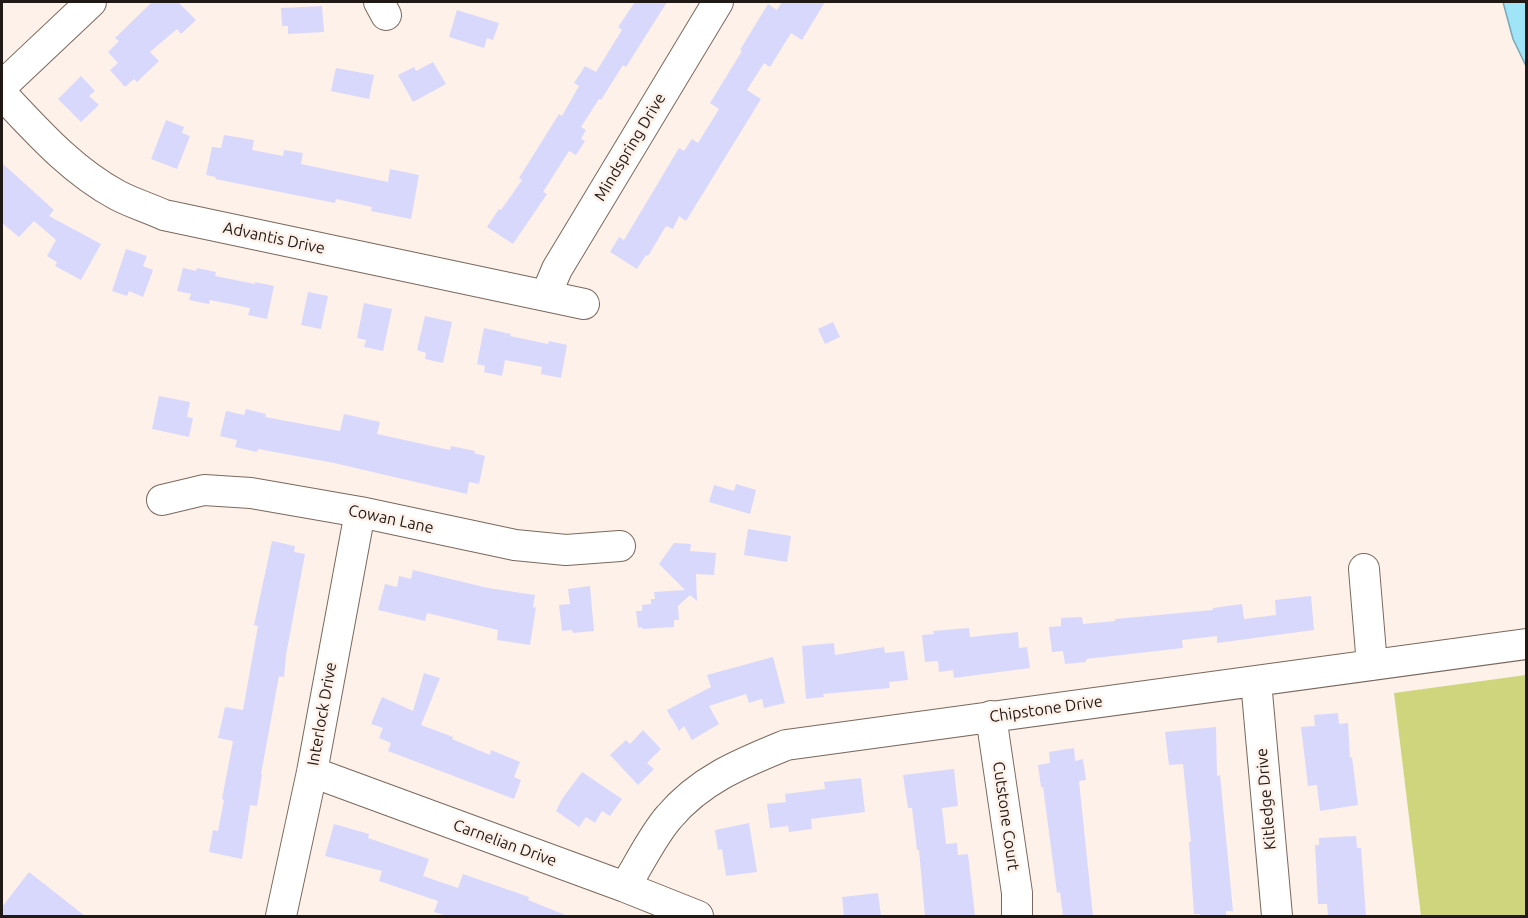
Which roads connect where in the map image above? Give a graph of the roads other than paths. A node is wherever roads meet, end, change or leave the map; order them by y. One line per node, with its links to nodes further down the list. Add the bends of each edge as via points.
1 (91, 2): 3 (street)
2 (718, 2): 5 (street, Mindspring Drive, via 557,269)
3 (2, 86)
4 (2, 94): 5 (street, Advantis Drive, via 84,174 118,195 164,215)
5 (546, 295): 6 (street, Advantis Drive)
6 (584, 304)
7 (162, 500): 8 (street, Cowan Lane, via 204,490 251,493)
8 (360, 512): 9 (street, Cowan Lane, via 515,545 566,550); 15 (street, Interlock Drive)
9 (620, 546)
10 (1364, 569): 12 (street)
11 (1527, 644): 12 (street, Chipstone Drive)
12 (1372, 665): 13 (street, Chipstone Drive)
13 (1256, 681): 14 (street, Chipstone Drive); 20 (street, Kitledge Drive)
14 (991, 716): 16 (street, Chipstone Drive, via 786,746 740,764 696,789 668,818); 19 (street, Cutstone Court)
15 (312, 772): 16 (street, Carnelian Drive); 17 (street, Interlock Drive)
16 (625, 887): 18 (street, Carnelian Drive)
17 (281, 916)
18 (698, 916)
19 (1017, 916)
20 (1277, 916)

